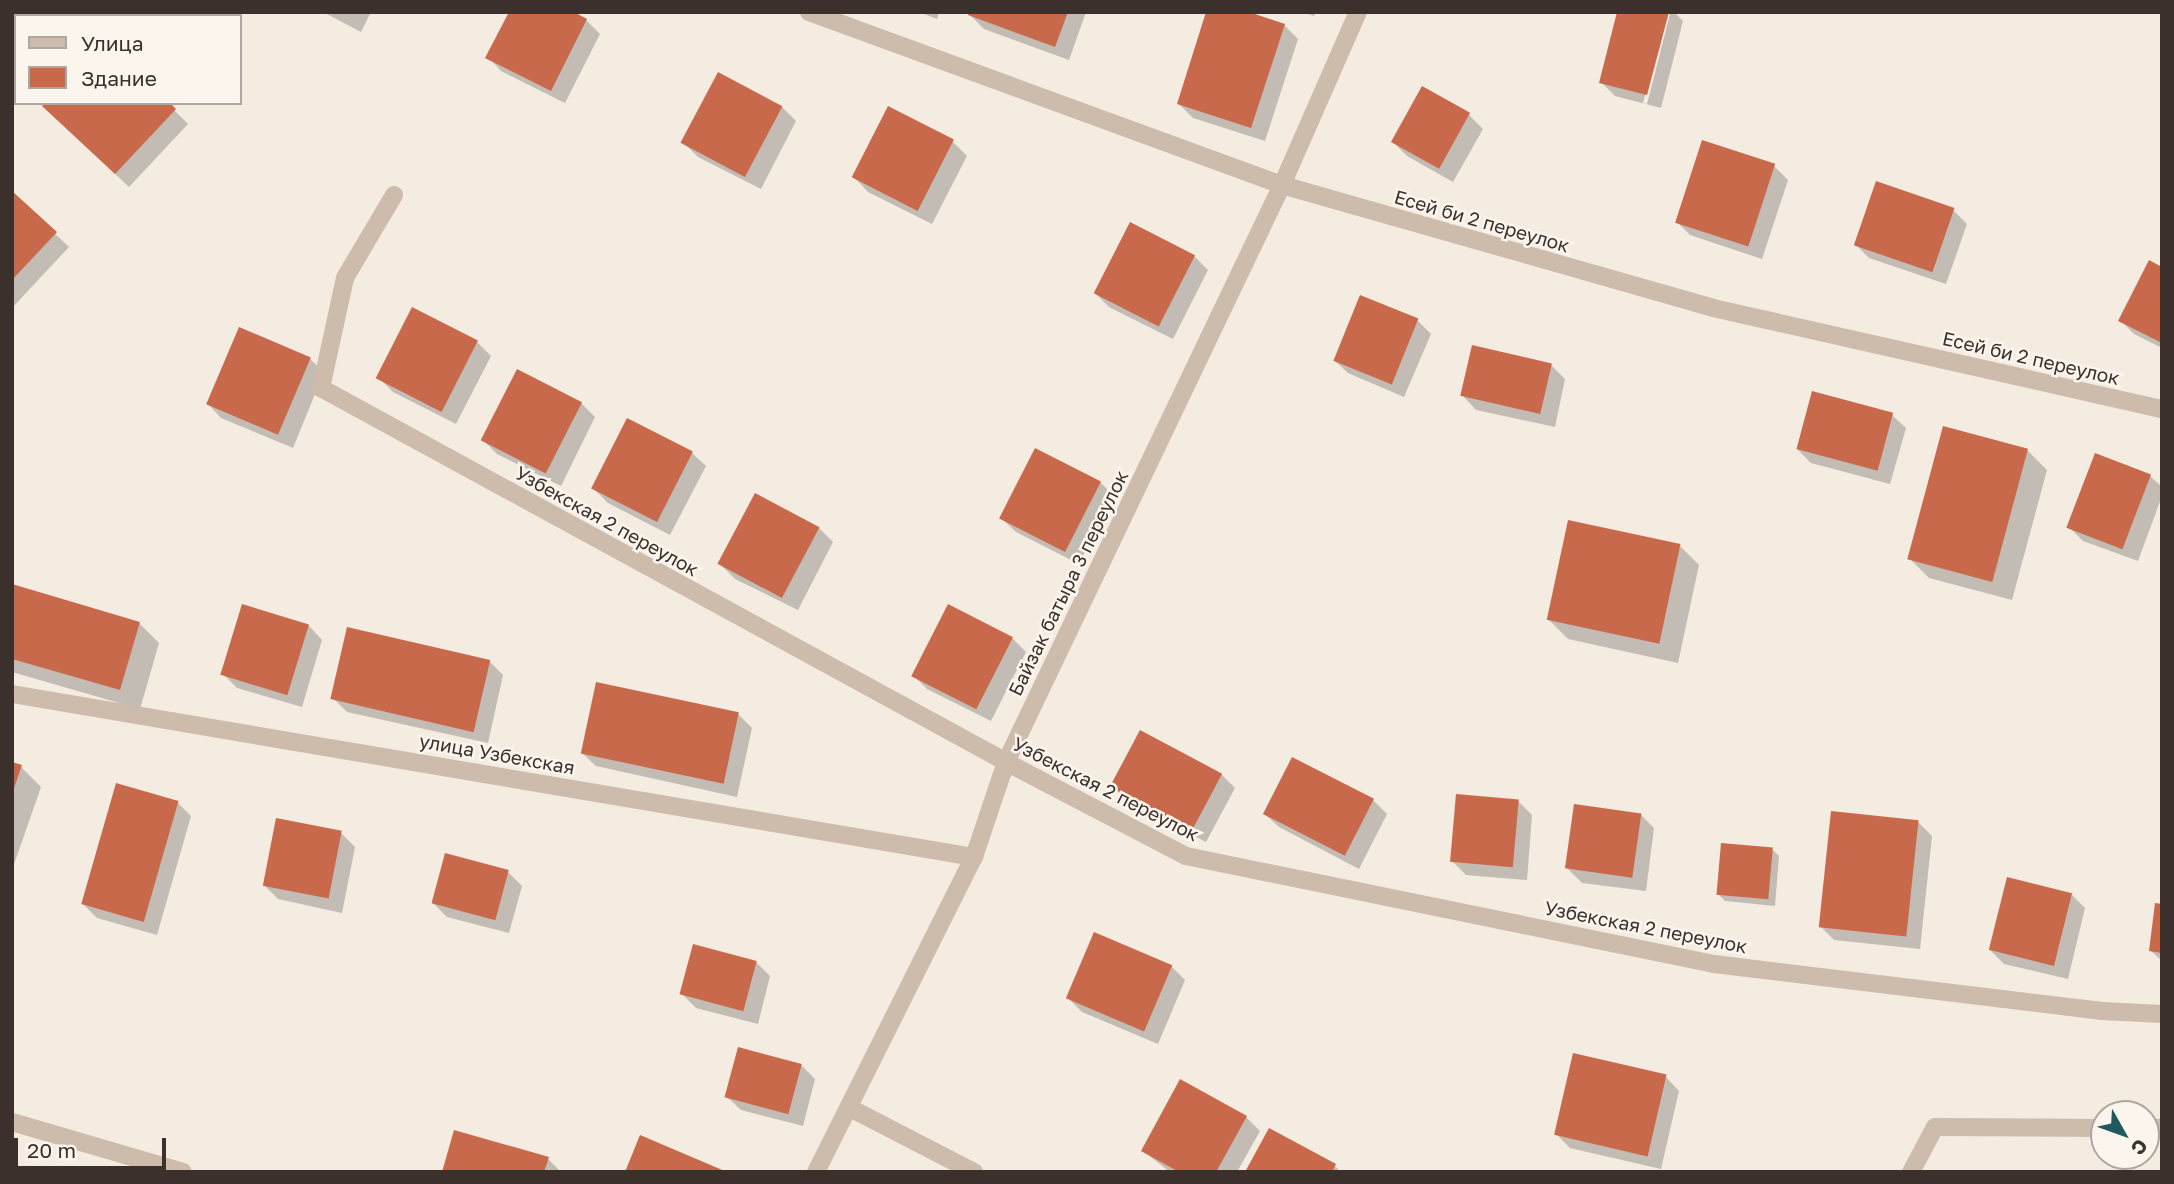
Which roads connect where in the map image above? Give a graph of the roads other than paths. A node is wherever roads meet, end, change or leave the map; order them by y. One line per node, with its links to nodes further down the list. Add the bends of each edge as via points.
1 (809, 12): 3 (street, Есей би 2 переулок)
2 (1358, 12): 3 (street, Байзак батыра 3 переулок)
3 (1282, 185): 5 (street, Есей би 2 переулок, via 1713,308); 7 (street, Байзак батыра 3 переулок)
4 (394, 195): 7 (street, Узбекская 2 переулок, via 345,278 321,388)
5 (2162, 409)
6 (12, 694): 8 (street, улица Узбекская)
7 (1006, 762): 8 (street, Байзак батыра 3 переулок); 9 (street, Узбекская 2 переулок, via 1186,856 1714,964 2102,1011)
8 (974, 856): 10 (street, Байзак батыра 3 переулок)
9 (2162, 1014)
10 (850, 1108): 14 (street, Байзак батыра 3 переулок); 15 (street)
11 (12, 1122): 13 (street)
12 (2090, 1128): 16 (street, via 1935,1127)
13 (183, 1172)
14 (816, 1172)
15 (974, 1172)
16 (1911, 1172)

